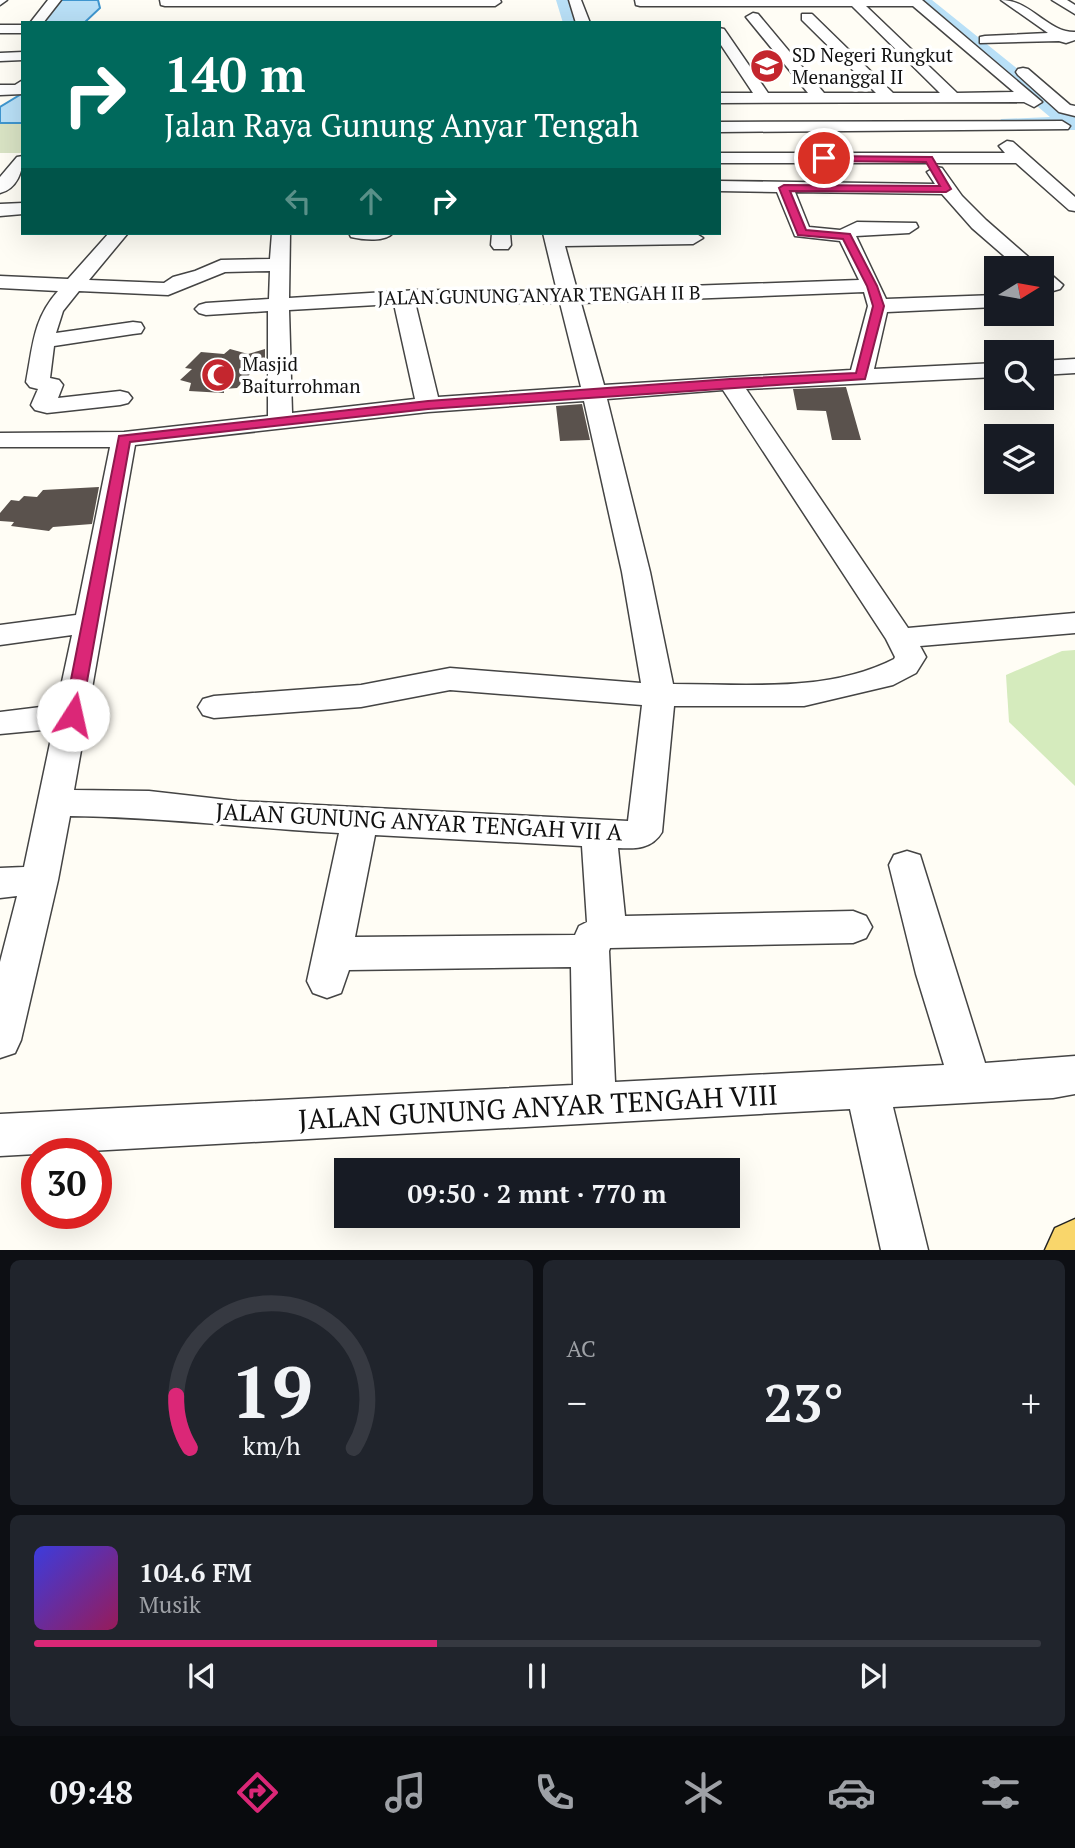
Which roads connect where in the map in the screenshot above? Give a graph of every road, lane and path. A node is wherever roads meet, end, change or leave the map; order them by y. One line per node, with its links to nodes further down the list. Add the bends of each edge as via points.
1 (55, 0): 19 (street)
2 (575, 0): 20 (street)
3 (1007, 0): 25 (street)
4 (1058, 0): 13 (street)
5 (495, 1): 8 (street); 15 (street)
6 (853, 1): 7 (street); 9 (street); 14 (street)
7 (915, 1): 34 (street)
8 (242, 2): 11 (street); 18 (street)
9 (698, 2): 12 (street); 16 (street)
10 (163, 5): 11 (street)
11 (179, 5)
12 (641, 5)
13 (1075, 10)
14 (869, 16): 32 (street, via 800,17); 33 (street)
15 (498, 17)
16 (709, 17)
17 (754, 17): 37 (street)
18 (233, 18)
19 (38, 21)
20 (582, 21)
21 (0, 29): 22 (street)
22 (21, 29)
23 (721, 35): 36 (street)
24 (980, 36): 25 (street); 39 (street)
25 (1071, 39)
26 (21, 56): 27 (street)
27 (0, 57)
28 (21, 63): 29 (street)
29 (0, 64)
30 (21, 87): 31 (street)
31 (0, 90)
32 (889, 97): 33 (street); 37 (street)
33 (953, 97): 34 (street)
34 (1028, 97): 39 (street)
35 (721, 98): 36 (street)
36 (764, 98): 37 (street)
37 (820, 98)
38 (721, 120): 39 (street)
39 (1064, 121): 40 (street)
40 (986, 126): 41 (street); 43 (street)
41 (721, 127)
42 (721, 158): 44 (street)
43 (1020, 158): 44 (street); 51 (street)
44 (929, 159): 48 (street)
45 (21, 163): 47 (street)
46 (721, 186): 49 (street)
47 (0, 188)
48 (946, 189): 49 (street); 60 (street)
49 (785, 191): 50 (street); 57 (street, via 802,232)
50 (721, 194)
51 (1075, 206)
52 (21, 208): 53 (street)
53 (0, 210)
54 (909, 227): 57 (street, via 857,228)
55 (117, 235): 63 (street)
56 (281, 235): 61 (street)
57 (844, 235): 64 (street)
58 (553, 237): 59 (street); 66 (street)
59 (694, 238)
60 (1016, 256)
61 (280, 265): 63 (street, via 221,266 168,289); 68 (street)
62 (0, 282): 63 (street)
63 (72, 285): 71 (street, via 50,316)
64 (875, 296): 66 (street, JALAN GUNUNG ANYAR TENGAH II B); 67 (street, JALAN GUNUNG ANYAR TENGAH II B); 75 (street)
65 (403, 297): 66 (street, JALAN GUNUNG ANYAR TENGAH II B); 68 (street, JALAN GUNUNG ANYAR TENGAH II B); 80 (street)
66 (569, 297): 77 (street)
67 (984, 301)
68 (278, 304): 69 (street, JALAN GUNUNG ANYAR TENGAH II B); 81 (street)
69 (206, 309)
70 (133, 328): 71 (street)
71 (46, 341): 79 (street, via 38,382 51,385 43,405)
72 (1075, 366): 73 (street)
73 (1054, 367)
74 (984, 371): 75 (street)
75 (861, 377): 76 (street)
76 (730, 383): 77 (street); 88 (street)
77 (594, 393): 80 (street); 89 (street)
78 (120, 398): 79 (street)
79 (89, 401): 84 (street)
80 (428, 405): 81 (street)
81 (280, 420): 82 (street)
82 (124, 439): 84 (street); 85 (street)
83 (0, 440): 84 (street)
84 (75, 440)
85 (89, 623): 87 (street); 91 (street)
86 (1075, 624): 88 (street)
87 (0, 635)
88 (900, 638): 89 (street, via 911,657 909,662 882,678 804,695)
89 (659, 695): 90 (street, via 450,679 362,696); 95 (street, JALAN GUNUNG ANYAR TENGAH VII A, via 644,832)
90 (214, 707)
91 (73, 715): 92 (street); 93 (street)
92 (0, 723)
93 (56, 803): 94 (street, JALAN GUNUNG ANYAR TENGAH VII A, via 149,804 237,814); 97 (street)
94 (360, 819): 95 (street, JALAN GUNUNG ANYAR TENGAH VII A); 100 (street, via 329,967)
95 (598, 833): 100 (street, via 606,902)
96 (907, 865): 103 (street)
97 (40, 880): 98 (street); 101 (street)
98 (0, 883)
99 (853, 927): 100 (street)
100 (598, 942): 105 (street)
101 (0, 1040)
102 (1075, 1076): 103 (street, JALAN GUNUNG ANYAR TENGAH VIII)
103 (971, 1084): 104 (street, JALAN GUNUNG ANYAR TENGAH VIII)
104 (867, 1089): 105 (street, JALAN GUNUNG ANYAR TENGAH VIII); 107 (street)
105 (595, 1104): 106 (street, JALAN GUNUNG ANYAR TENGAH VIII)
106 (0, 1135)
107 (905, 1250)

